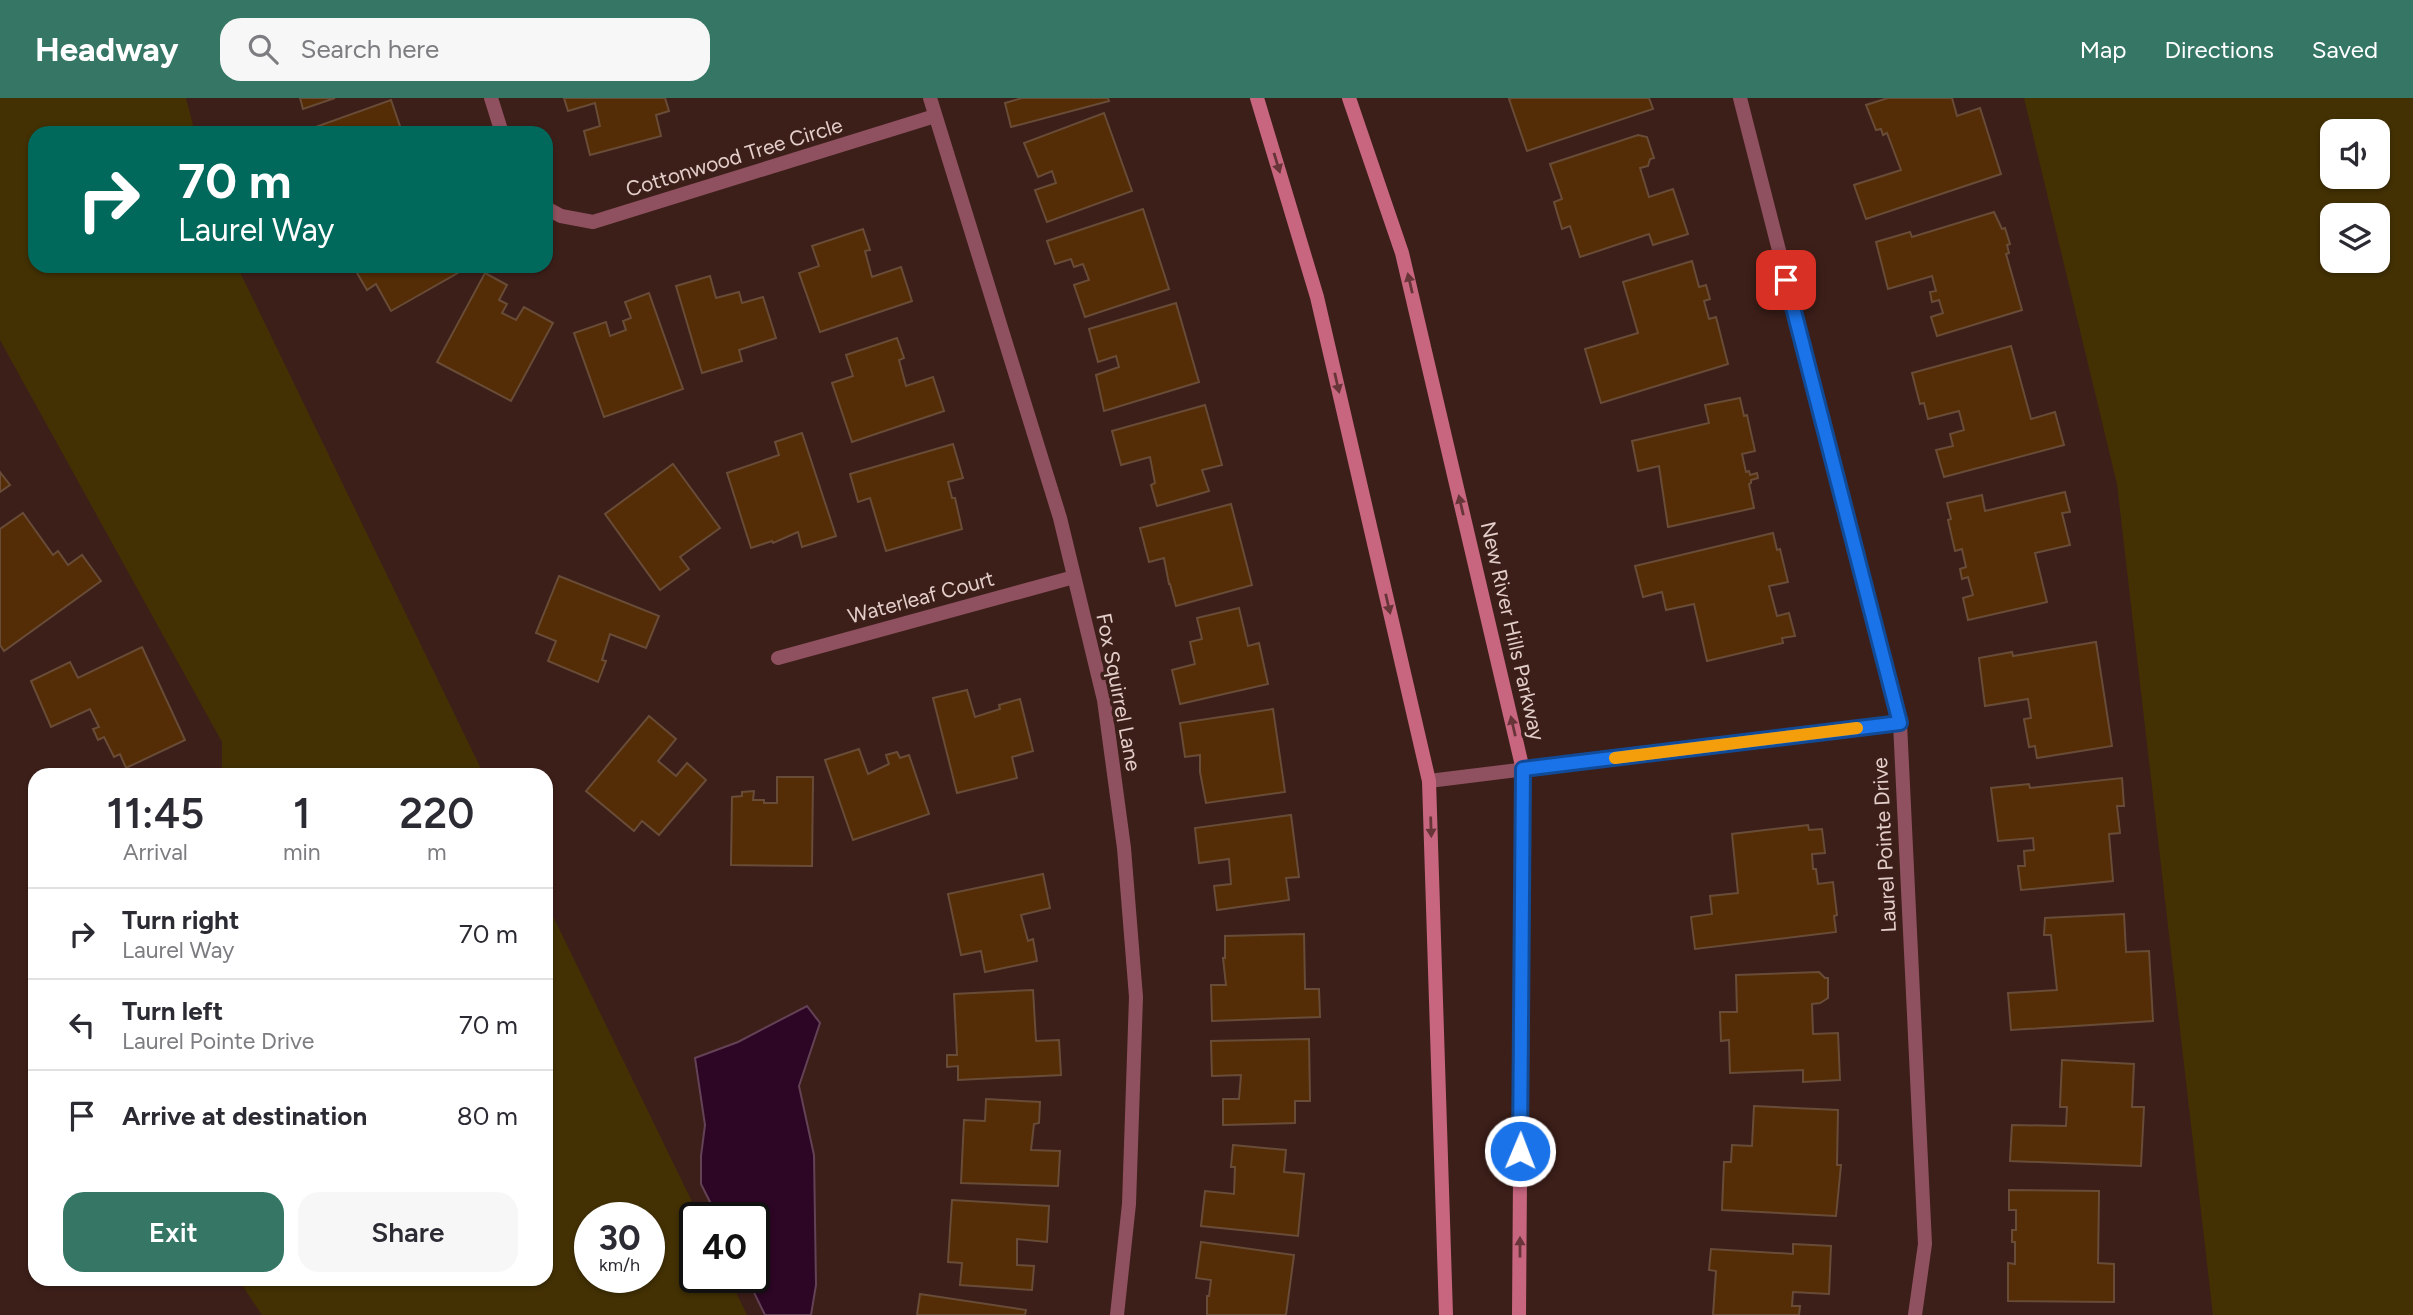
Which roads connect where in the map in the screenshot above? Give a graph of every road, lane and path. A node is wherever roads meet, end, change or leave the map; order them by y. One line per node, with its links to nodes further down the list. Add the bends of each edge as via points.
1 (491, 98): 7 (street)
2 (930, 98): 6 (street, Fox Squirrel Lane)
3 (1257, 98): 13 (street, one-way to 13, via 1317,297)
4 (1349, 98): 12 (street, New River Hills Parkway, one-way to 4, via 1402,253)
5 (1740, 98): 11 (street, Laurel Pointe Drive)
6 (935, 116): 8 (street, Cottonwood Tree Circle, via 593,222); 9 (street, Fox Squirrel Lane, via 1060,518)
7 (500, 126)
8 (553, 212)
9 (1074, 577): 10 (street, Waterleaf Court); 14 (street, Fox Squirrel Lane, via 1104,700 1124,848 1136,997 1129,1205)
10 (778, 657)
11 (1900, 723): 12 (street); 17 (street, Laurel Pointe Drive, via 1925,1244)
12 (1523, 769): 13 (street); 16 (street, New River Hills Parkway, one-way to 12)
13 (1429, 781): 15 (street, one-way to 15)
14 (1117, 1315)
15 (1446, 1315)
16 (1519, 1315)
17 (1915, 1315)

